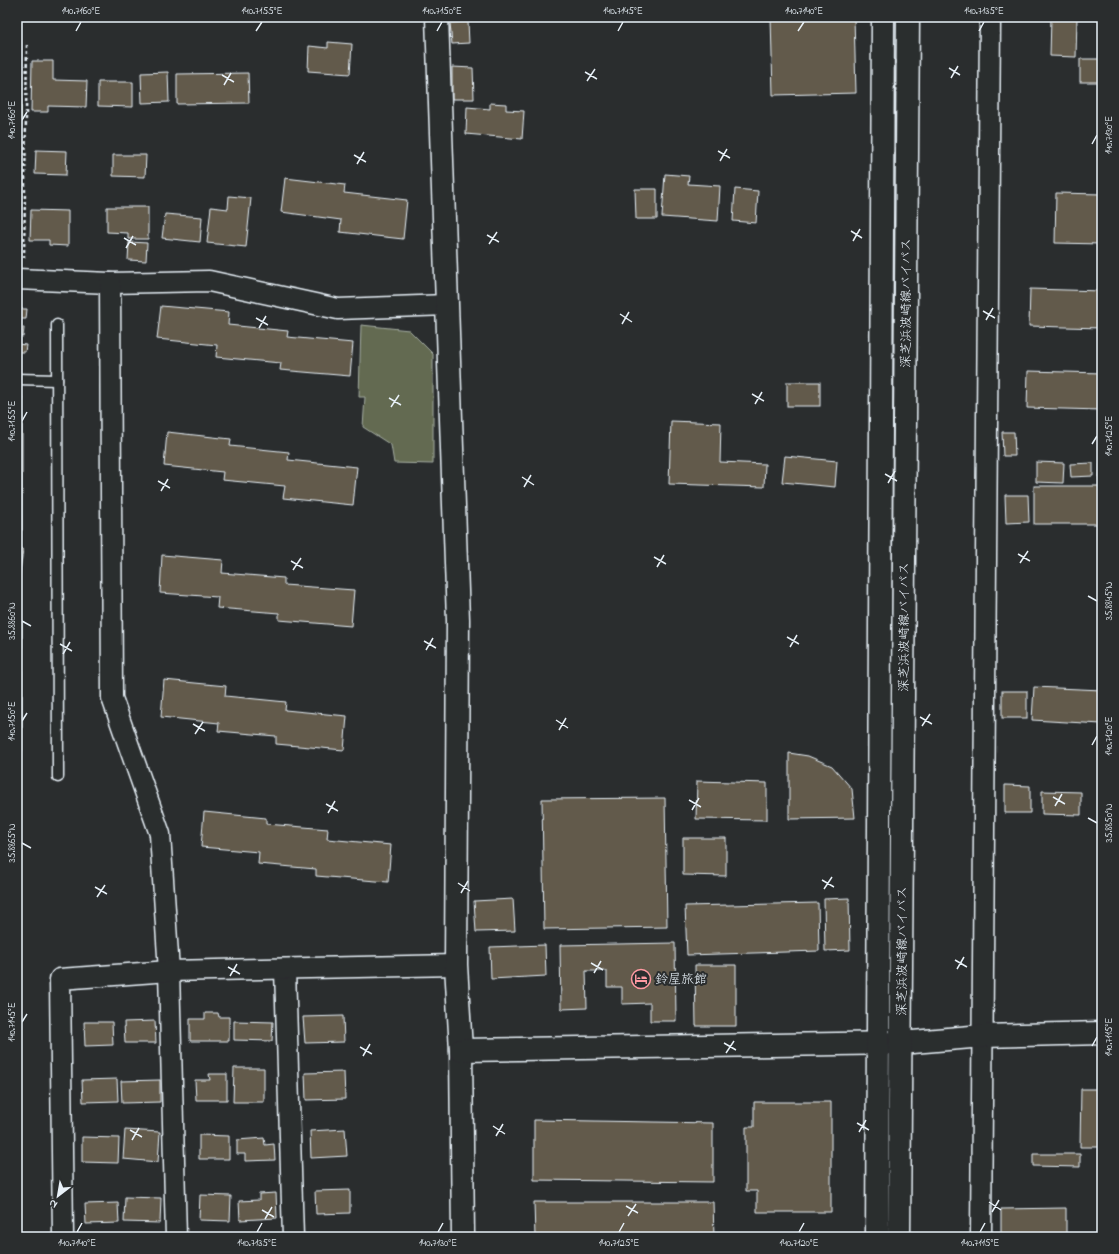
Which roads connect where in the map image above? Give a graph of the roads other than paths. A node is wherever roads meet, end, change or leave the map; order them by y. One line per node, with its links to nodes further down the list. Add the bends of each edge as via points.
1 (437, 17): 7 (main road)
2 (883, 17): 17 (main road, 深芝浜波崎線バイパス)
3 (908, 17): 18 (main road, 深芝浜波崎線バイパス)
4 (990, 17): 16 (street)
5 (20, 279): 6 (street)
6 (110, 283): 7 (street, via 210,281 338,310); 14 (street, via 112,698 160,834)
7 (447, 304): 12 (main road, via 458,620)
8 (57, 325): 10 (lane)
9 (17, 379): 10 (lane)
10 (57, 380): 11 (lane)
11 (58, 777)
12 (456, 965): 13 (street); 19 (main road)
13 (285, 969): 14 (street); 22 (street)
14 (169, 971): 20 (street, via 60,979); 21 (street)
15 (1102, 1032): 16 (main road)
16 (984, 1036): 18 (main road); 26 (street)
17 (879, 1043): 18 (main road); 19 (main road); 24 (main road, 深芝浜波崎線バイパス)
18 (901, 1043): 25 (main road, 深芝浜波崎線バイパス)
19 (461, 1050): 23 (main road)
20 (63, 1237)
21 (176, 1237)
22 (293, 1237)
23 (463, 1237)
24 (877, 1237)
25 (899, 1237)
26 (981, 1237)

